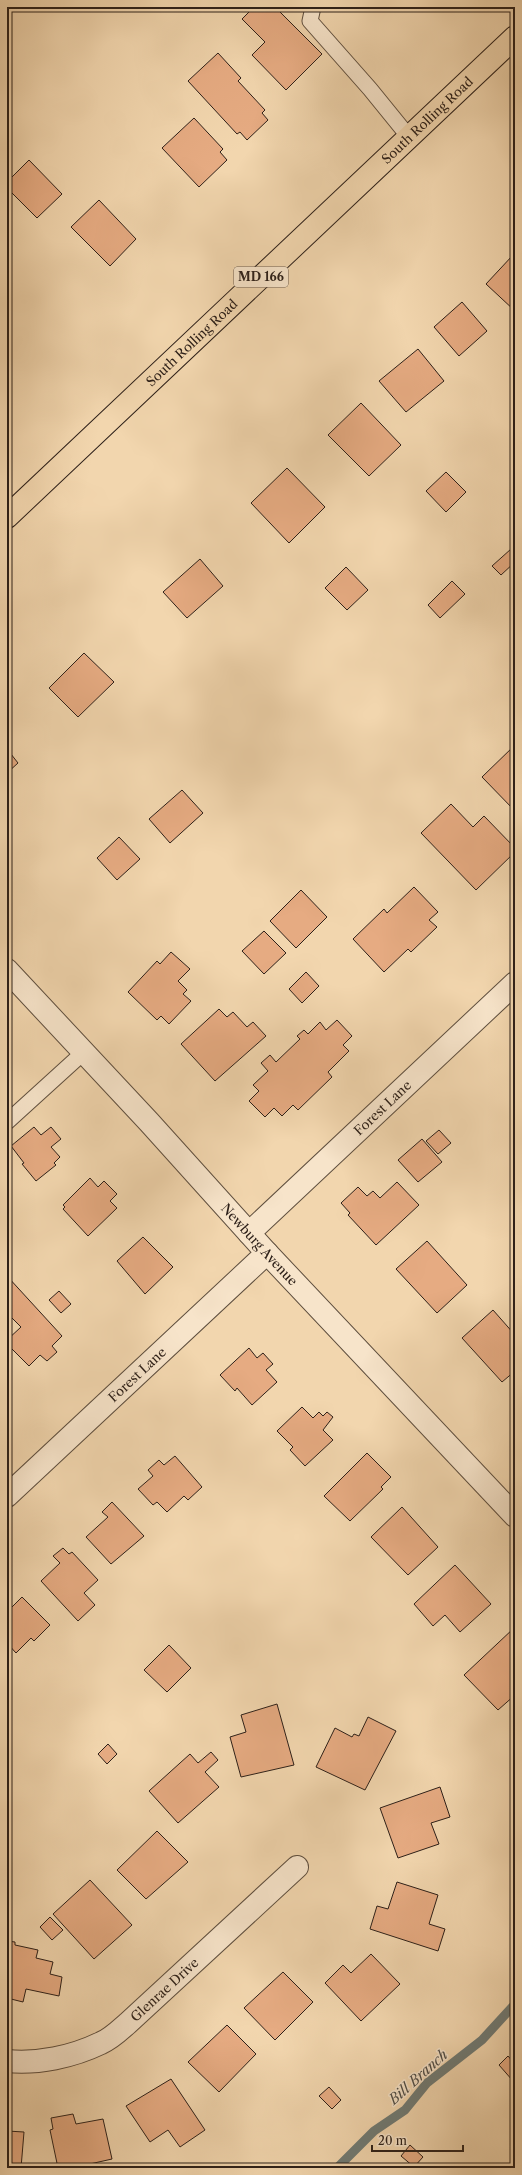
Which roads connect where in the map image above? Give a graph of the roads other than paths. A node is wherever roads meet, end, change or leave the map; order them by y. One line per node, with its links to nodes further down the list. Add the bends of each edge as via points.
1 (313, 7): 3 (lane, via 310,21)
2 (515, 37): 3 (main road, South Rolling Road / MD 166)
3 (409, 137): 4 (main road, South Rolling Road / MD 166)
4 (7, 517)
5 (7, 970): 7 (street, Newburg Avenue)
6 (515, 983): 9 (street, Forest Lane)
7 (84, 1052): 8 (lane); 9 (street, Newburg Avenue)
8 (7, 1122)
9 (249, 1233): 10 (street, Newburg Avenue)
10 (267, 1253): 11 (street, Forest Lane); 12 (street, Newburg Avenue)
11 (7, 1496)
12 (515, 1516)
13 (297, 1867): 14 (street, Glenrae Drive, via 128,2023 102,2043 66,2056 20,2062)
14 (7, 2061)

